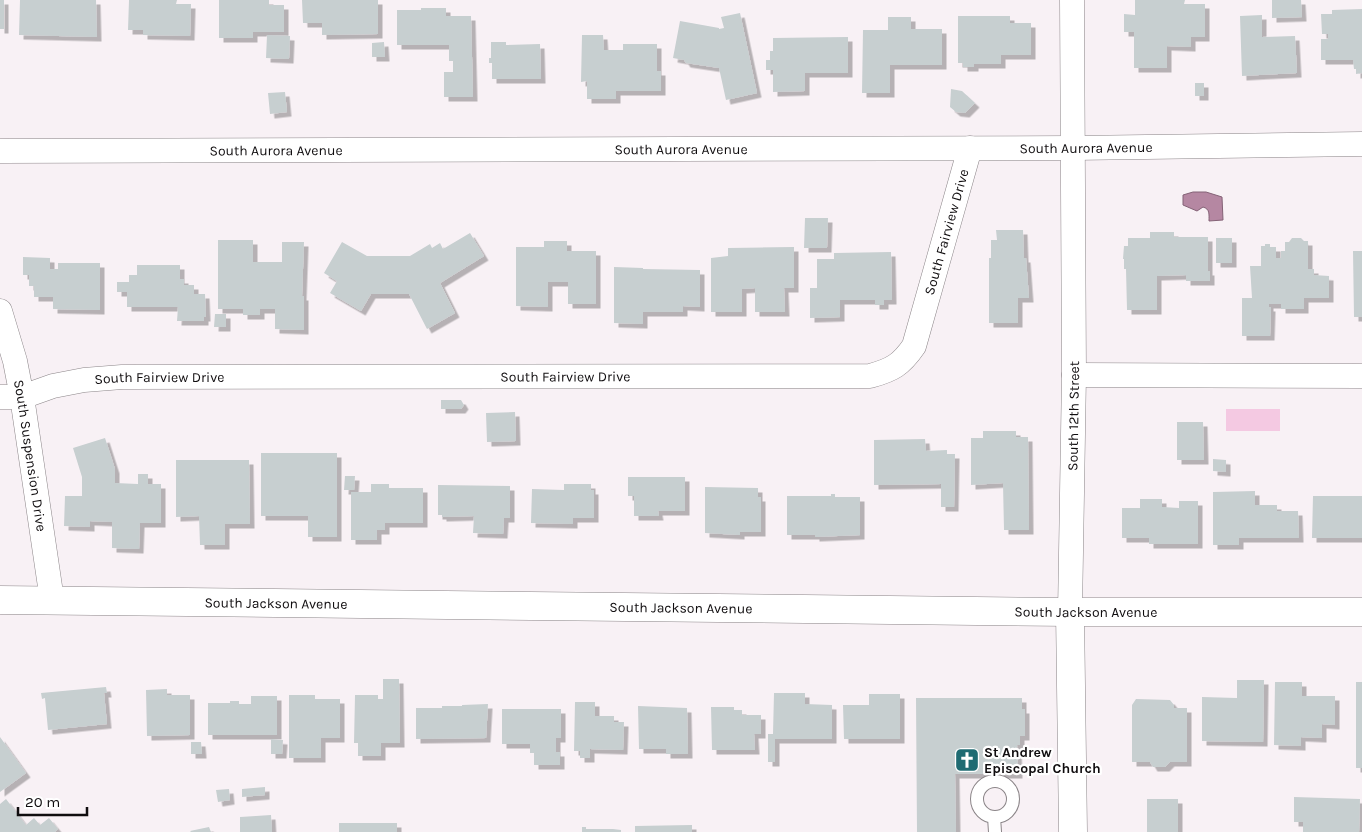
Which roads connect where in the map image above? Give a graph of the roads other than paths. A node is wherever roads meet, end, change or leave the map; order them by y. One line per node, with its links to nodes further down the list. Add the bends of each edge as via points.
1 (1072, 0): 4 (street, South 12th Street)
2 (1362, 144): 4 (street, South Aurora Avenue)
3 (970, 148): 4 (street, South Aurora Avenue); 5 (street, South Aurora Avenue); 9 (street, South Fairview Drive, via 914,346 905,359 887,371 870,376 122,377 84,380)
4 (1074, 148): 7 (street, South 12th Street)
5 (0, 151)
6 (0, 311): 9 (street, South Suspension Drive, via 15,361)
7 (1074, 375): 8 (street); 12 (street, South 12th Street)
8 (1362, 376)
9 (11, 397): 11 (street, South Suspension Drive)
10 (0, 600): 11 (main road, South Jackson Avenue)
11 (52, 600): 12 (main road, South Jackson Avenue)
12 (1070, 612): 13 (main road, South Jackson Avenue); 16 (main road, South 12th Street)
13 (1362, 612)
14 (994, 817): 15 (lane)
15 (995, 832)
16 (1073, 832)

